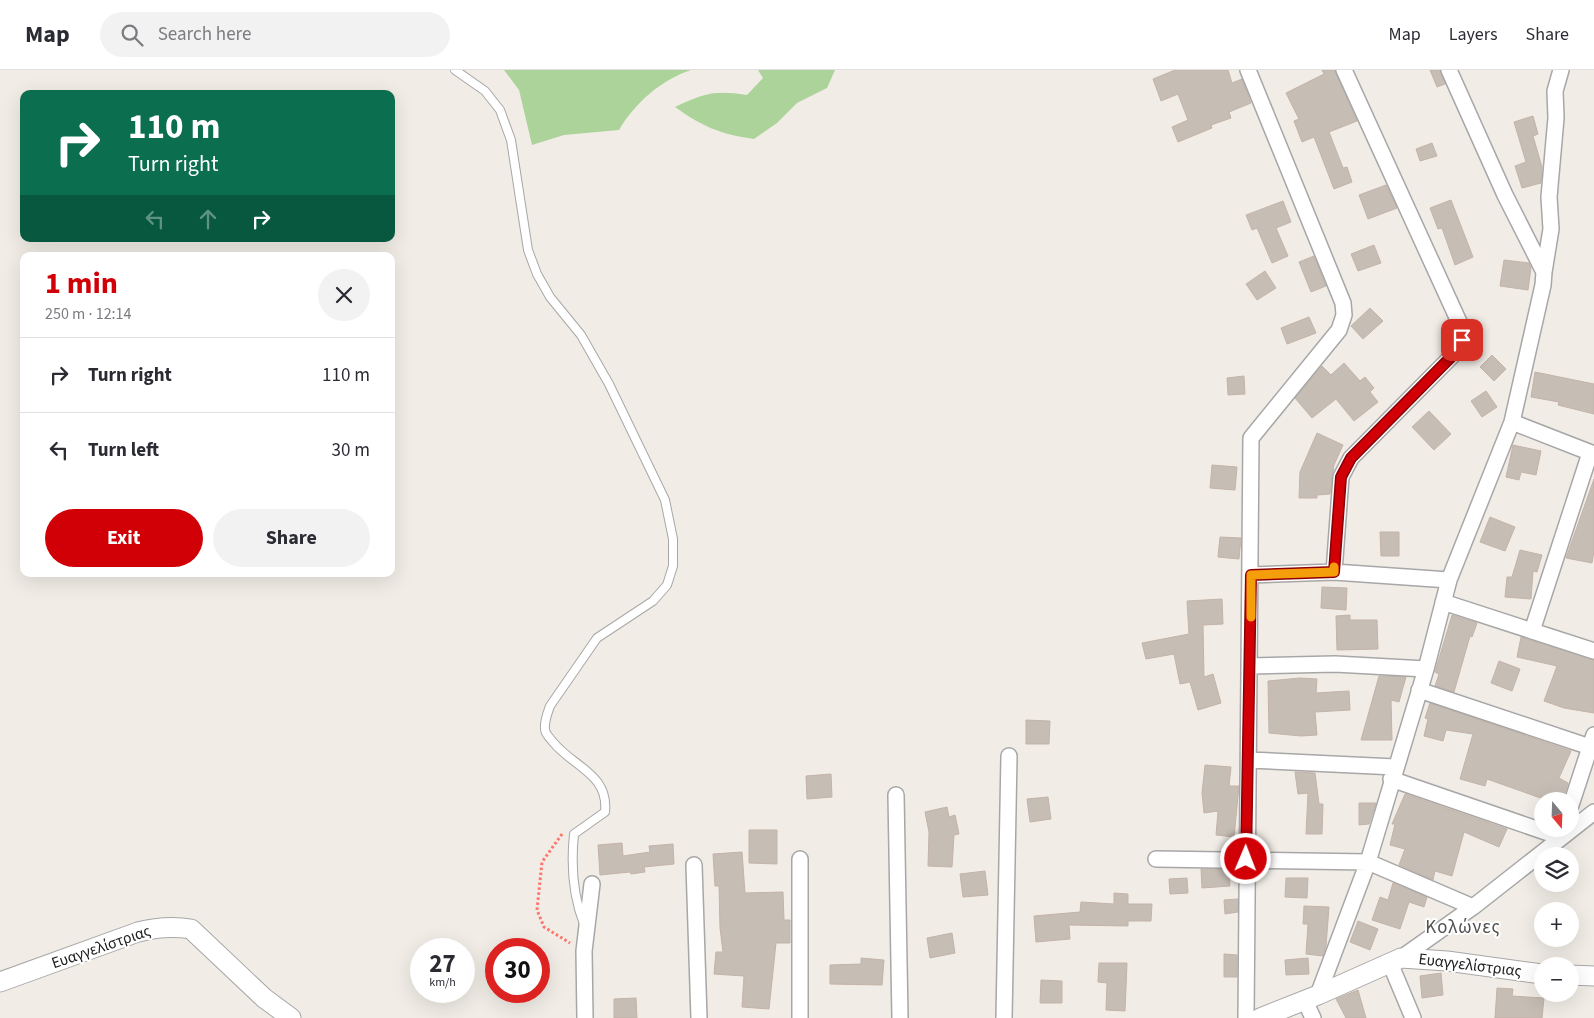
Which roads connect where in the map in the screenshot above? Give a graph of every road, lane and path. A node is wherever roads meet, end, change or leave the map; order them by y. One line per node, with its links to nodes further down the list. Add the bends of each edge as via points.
1 (455, 70): 27 (lane, via 485,91 500,110 511,140 528,250 537,274 550,297 581,336 609,384 664,500 673,539 673,566 667,585 653,601 597,638 550,706 546,717 548,736 561,753 601,786 606,798 605,812)
2 (1248, 70): 10 (street, via 1342,303 1344,315 1339,330 1252,438)
3 (1344, 70): 9 (street, via 1460,324 1462,340 1454,354 1351,458 1341,477)
4 (1449, 70): 6 (street, via 1505,195)
5 (1561, 70): 6 (street, via 1555,91 1556,118 1549,197 1551,229)
6 (1544, 272): 7 (street)
7 (1512, 422): 8 (street); 11 (street)
8 (1592, 454): 13 (street)
9 (1334, 572): 10 (street); 11 (street)
10 (1251, 575): 15 (street)
11 (1449, 580): 12 (street)
12 (1444, 602): 13 (street); 16 (street)
13 (1532, 631): 14 (street)
14 (1594, 651)
15 (1250, 666): 16 (street, via 1335,664); 20 (street)
16 (1426, 668): 17 (street)
17 (1420, 690): 18 (street); 21 (street)
18 (1592, 741): 22 (street)
19 (1009, 756): 49 (street)
20 (1249, 760): 21 (street); 31 (street)
21 (1393, 773): 26 (street); 32 (street)
22 (1575, 792)
23 (896, 795): 48 (street)
24 (1594, 812): 25 (street)
25 (1579, 822)
26 (1534, 823)
27 (579, 829): 36 (lane, via 574,834 573,874); 37 (path, via 561,834 542,862 536,910 544,926)
28 (1556, 838): 35 (street)
29 (800, 859): 47 (street)
30 (1156, 859): 31 (street)
31 (1246, 859): 32 (street); 50 (street)
32 (1368, 862): 35 (street); 43 (street)
33 (694, 865): 46 (street)
34 (592, 884): 36 (street)
35 (1473, 907): 38 (street)
36 (586, 929): 37 (street)
37 (584, 950): 45 (street)
38 (1396, 960): 39 (street, Ευαγγελίστριας, via 1447,961); 43 (street, Ευαγγελίστριας); 53 (street)
39 (1534, 973)
40 (1579, 975): 41 (street)
41 (1594, 976)
42 (0, 982): 44 (street, Ευαγγελίστριας, via 138,932 176,927 191,930 201,937 264,998)
43 (1312, 998): 51 (street, Ευαγγελίστριας); 52 (street)
44 (291, 1018)
45 (585, 1018)
46 (699, 1018)
47 (800, 1018)
48 (900, 1018)
49 (1004, 1018)
50 (1246, 1018)
51 (1260, 1018)
52 (1312, 1018)
53 (1413, 1018)

